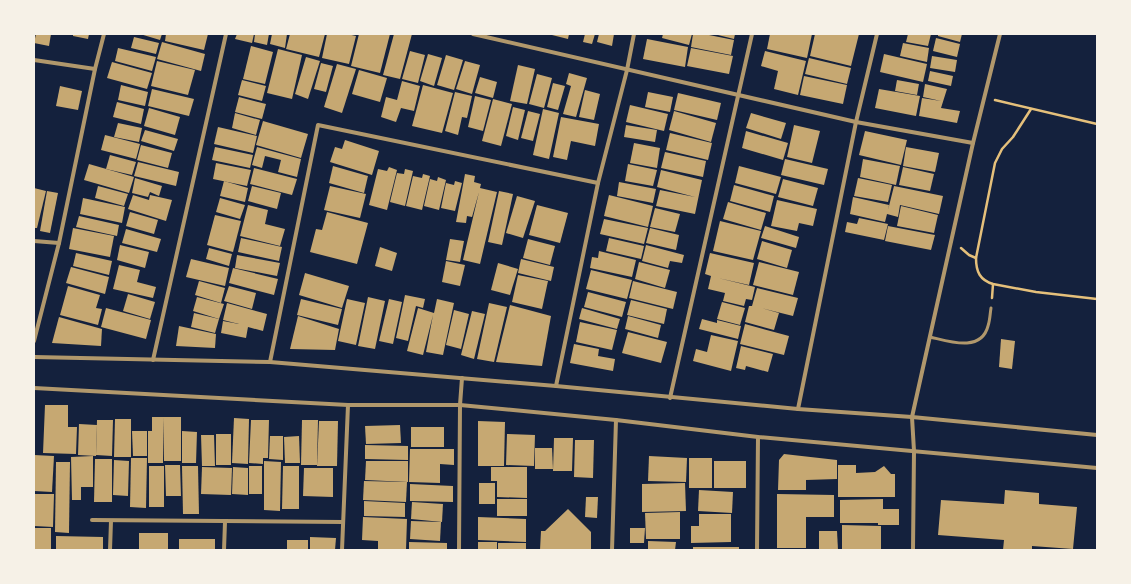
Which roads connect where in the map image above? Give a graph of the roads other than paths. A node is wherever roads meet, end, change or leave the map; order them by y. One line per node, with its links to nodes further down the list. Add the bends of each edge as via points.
1 (104, 34): 9 (street)
2 (226, 34): 21 (street)
3 (474, 34): 10 (street)
4 (634, 34): 10 (street)
5 (752, 34): 11 (street)
6 (877, 34): 12 (street)
7 (1000, 34): 13 (street)
8 (34, 60): 9 (street)
9 (95, 68): 16 (street)
10 (627, 70): 11 (street); 14 (street)
11 (738, 94): 12 (street); 26 (street)
12 (856, 122): 13 (street); 29 (street)
13 (973, 143): 18 (street)
14 (598, 183): 22 (street, via 318,124); 24 (street)
15 (34, 241): 16 (street)
16 (58, 243): 19 (street)
17 (991, 308): 18 (lane, via 988,328 976,341 958,344)
18 (930, 337): 30 (street)
19 (34, 341)
20 (34, 357): 21 (street)
21 (153, 360): 22 (street)
22 (270, 362): 23 (street)
23 (462, 378): 24 (street); 28 (street)
24 (556, 386): 26 (street)
25 (34, 388): 27 (street)
26 (670, 398): 29 (street)
27 (348, 406): 28 (street); 39 (street)
28 (460, 406): 31 (street); 43 (street)
29 (798, 409): 30 (street)
30 (912, 417): 32 (street); 34 (street)
31 (616, 420): 33 (street); 44 (street)
32 (1097, 435)
33 (758, 437): 34 (street); 45 (street)
34 (914, 450): 35 (street); 46 (street)
35 (1097, 468)
36 (92, 520): 37 (street)
37 (111, 521): 38 (street); 40 (street)
38 (225, 522): 39 (street); 41 (street)
39 (343, 522): 42 (street)
40 (110, 550)
41 (224, 550)
42 (342, 550)
43 (460, 550)
44 (612, 550)
45 (757, 550)
46 (913, 550)

